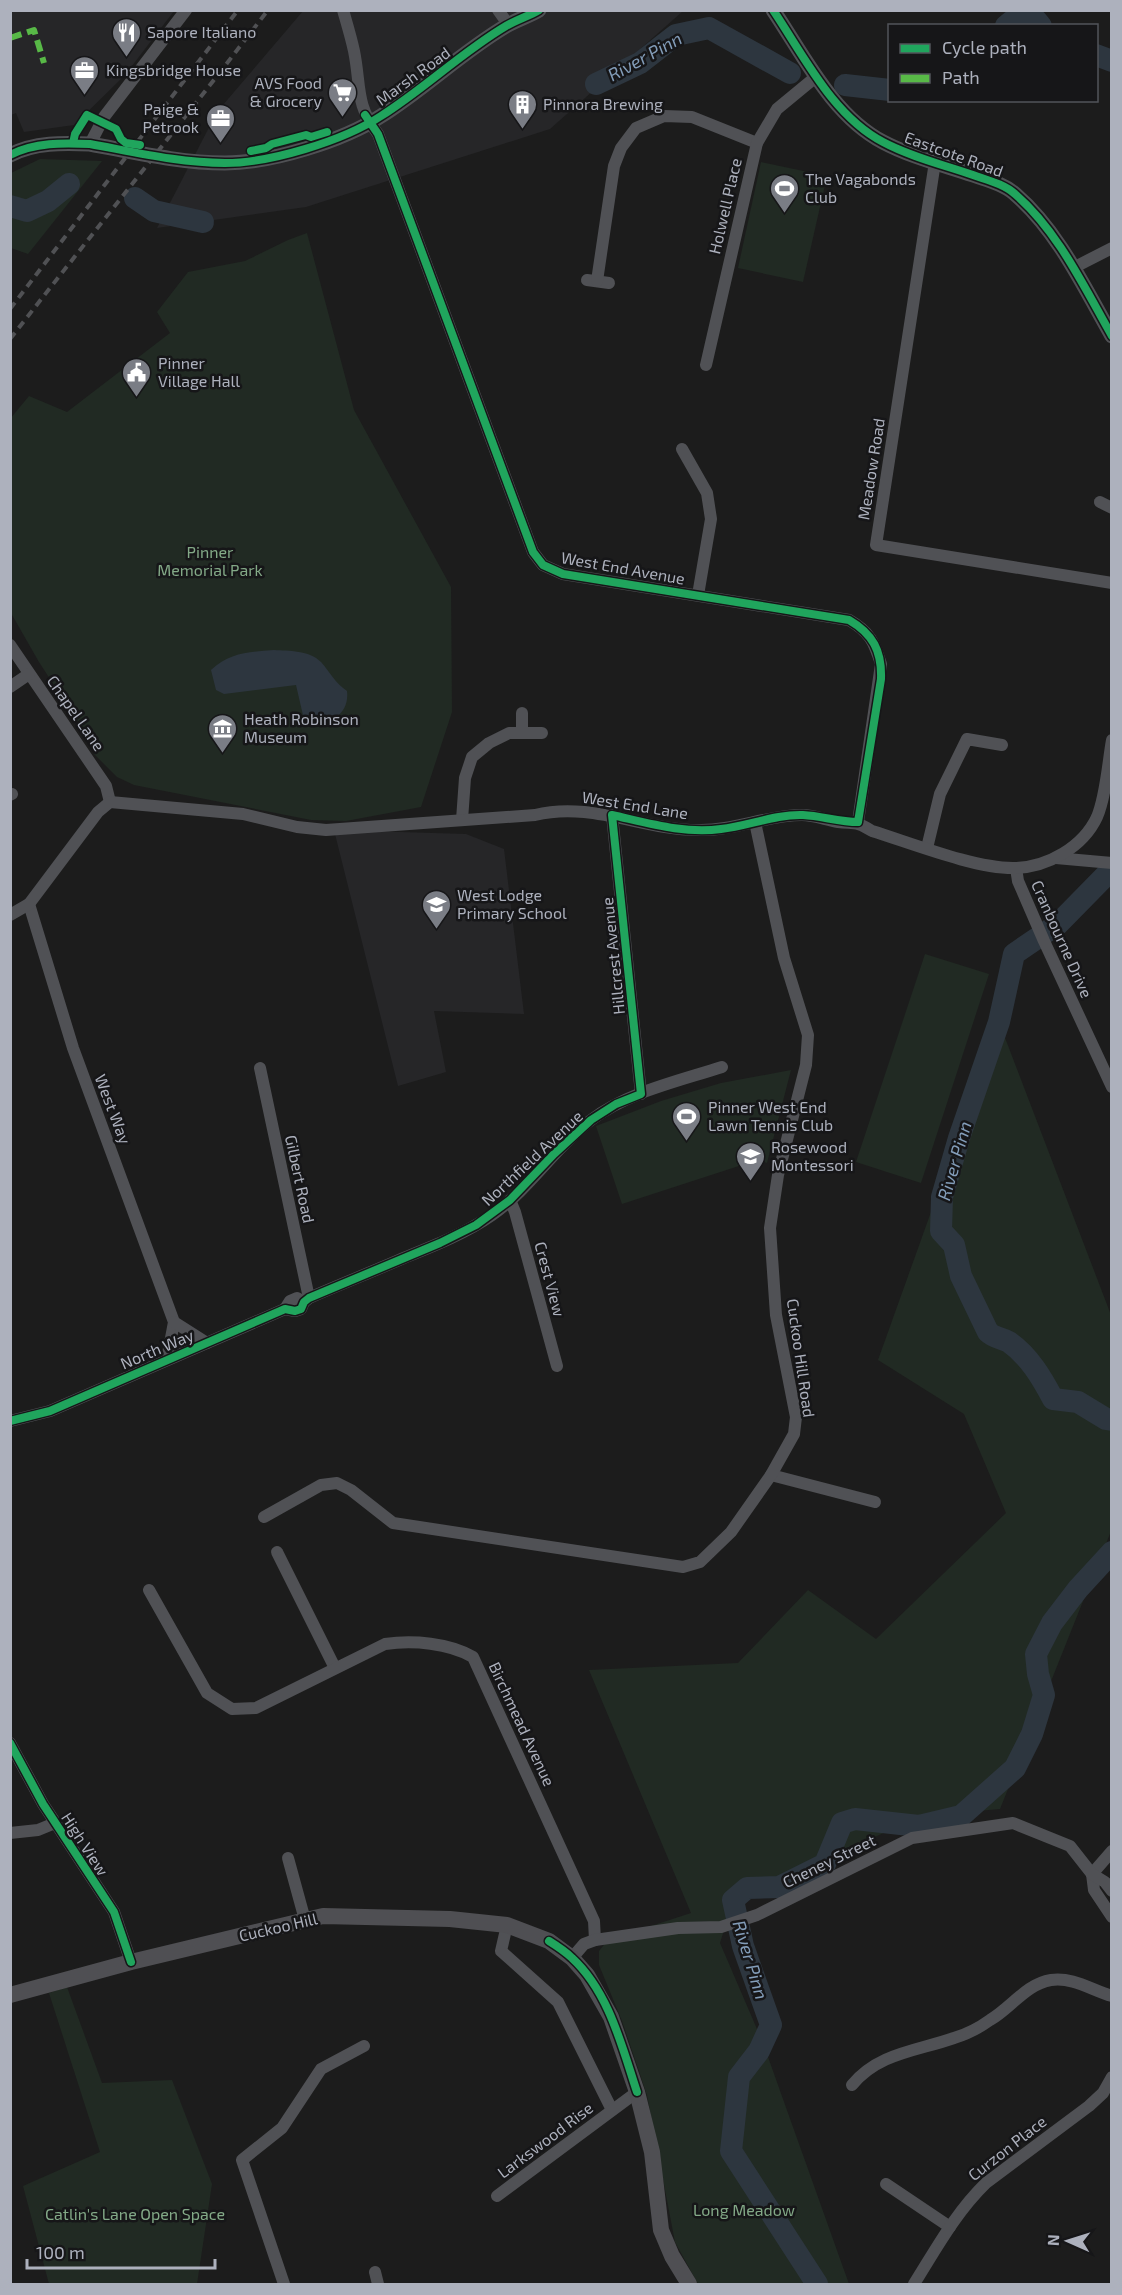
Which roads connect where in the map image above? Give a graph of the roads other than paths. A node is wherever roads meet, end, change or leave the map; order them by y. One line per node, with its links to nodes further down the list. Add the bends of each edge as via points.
1 (186, 10): 10 (street, via 104,117)
2 (343, 10): 8 (street, West End Avenue)
3 (498, 10): 6 (street)
4 (539, 10): 6 (street, Marsh Road)
5 (773, 10): 7 (street, Eastcote Road)
6 (508, 24): 8 (street, Marsh Road)
7 (817, 76): 9 (street, Holwell Place, via 777,109); 12 (street, Eastcote Road, via 847,115 883,142)
8 (369, 123): 10 (street, Marsh Road, via 331,140 275,156 228,163); 22 (street, West End Avenue, via 378,134 533,552 543,565 563,574)
9 (757, 143): 15 (street, via 692,117 664,116 636,128 614,166); 17 (street, Holwell Place)
10 (90, 144): 11 (street, Marsh Road, via 37,145)
11 (11, 151)
12 (935, 162): 14 (street, Eastcote Road, via 1013,192 1036,215); 21 (street, Meadow Road, via 876,545)
13 (1112, 248): 14 (street)
14 (1073, 268): 16 (street, Eastcote Road)
15 (598, 282)
16 (1112, 336)
17 (706, 365)
18 (682, 449): 22 (street, via 707,493 711,519)
19 (1100, 502): 20 (street)
20 (1112, 508)
21 (1112, 583)
22 (698, 595): 35 (street, West End Avenue, via 849,620 863,628 874,643 881,664 880,679)
23 (10, 645): 24 (street, Chapel Lane)
24 (29, 674): 25 (street); 31 (street, Chapel Lane, via 106,786)
25 (10, 687)
26 (522, 713): 27 (street)
27 (522, 732): 28 (street); 33 (street, via 509,733 489,743 472,757 465,778)
28 (542, 733)
29 (1112, 740): 37 (street, West End Lane, via 1097,816 1079,842)
30 (1002, 745): 36 (street, via 967,739 940,794)
31 (110, 802): 33 (street, West End Lane, via 243,814 326,830); 40 (street, via 98,812)
32 (612, 815): 33 (street, West End Lane, via 556,810); 34 (street, West End Lane, via 697,830); 46 (street, Hillcrest Avenue)
33 (462, 820)
34 (755, 822): 35 (street, West End Lane, via 803,815); 54 (street, Cuckoo Hill Road, via 784,958 808,1035 806,1065 778,1175 770,1228 776,1315 796,1417 794,1434)
35 (858, 822): 36 (street, West End Lane, via 872,831)
36 (927, 848): 39 (street, West End Lane, via 978,863)
37 (1056, 858): 38 (street); 39 (street, West End Lane)
38 (1112, 863)
39 (1016, 868): 44 (street, Cranbourne Drive, via 1044,941)
40 (29, 904): 41 (street); 49 (street, West Way, via 73,1048)
41 (10, 915)
42 (722, 1066): 46 (street, Northfield Avenue)
43 (260, 1068): 48 (street, Gilbert Road)
44 (1108, 1072): 45 (street, Cranbourne Drive)
45 (1112, 1087)
46 (641, 1094): 47 (street, Northfield Avenue, via 591,1120)
47 (510, 1200): 48 (street, Northfield Avenue, via 459,1234); 52 (street, Crest View)
48 (306, 1300): 50 (street, North Way, via 297,1298 285,1309)
49 (174, 1323): 50 (street); 51 (street)
50 (207, 1342): 51 (street, North Way)
51 (167, 1359): 53 (street, North Way, via 50,1411)
52 (557, 1366)
53 (10, 1421)
54 (771, 1475): 55 (street); 56 (street, Cuckoo Hill Road, via 731,1532 700,1562 683,1567 393,1523 337,1483 321,1485)
55 (875, 1502)
56 (264, 1517)
57 (277, 1552): 59 (street)
58 (149, 1590): 59 (street, Birchmead Avenue, via 207,1693 232,1709 256,1708)
59 (335, 1668): 70 (street, Birchmead Avenue, via 385,1644 401,1641 459,1649 473,1657 594,1921)
60 (10, 1743): 61 (street, High View)
61 (55, 1823): 62 (street, via 38,1830); 72 (street, High View, via 114,1912)
62 (10, 1833)
63 (1112, 1851): 65 (street)
64 (288, 1858): 68 (street)
65 (1092, 1874): 66 (street, Cheney Street); 67 (street, Cheney Street, via 1094,1890); 70 (street, Cheney Street, via 1070,1846 1013,1823 912,1838 757,1915 721,1927 678,1928)
66 (1112, 1891)
67 (1112, 1917)
68 (304, 1920): 69 (main road, Cuckoo Hill, via 323,1916 450,1919); 72 (main road, Cuckoo Hill)
69 (507, 1925): 71 (main road, Cuckoo Hill, via 549,1941); 79 (street, Larkswood Rise, via 501,1951 558,2002)
70 (596, 1940): 71 (street, Cheney Street, via 584,1944)
71 (572, 1958): 78 (main road, Cuckoo Hill, via 587,1975 611,2017)
72 (131, 1962): 73 (main road, Cuckoo Hill)
73 (10, 1995)
74 (1112, 1996): 77 (street, via 1072,1981 1044,1982 969,2032 888,2057 862,2072)
75 (364, 2046): 83 (street, via 321,2069 282,2128 242,2160)
76 (1112, 2077): 82 (street, Curzon Place, via 1089,2106 986,2183)
77 (852, 2085)
78 (637, 2092): 79 (street, Larkswood Rise); 84 (main road, Cuckoo Hill, via 652,2152 662,2230)
79 (612, 2110): 81 (street, Larkswood Rise)
80 (886, 2184): 82 (street)
81 (496, 2196)
82 (950, 2227): 85 (street, Curzon Place)
83 (284, 2284)
84 (689, 2284)
85 (914, 2284)

